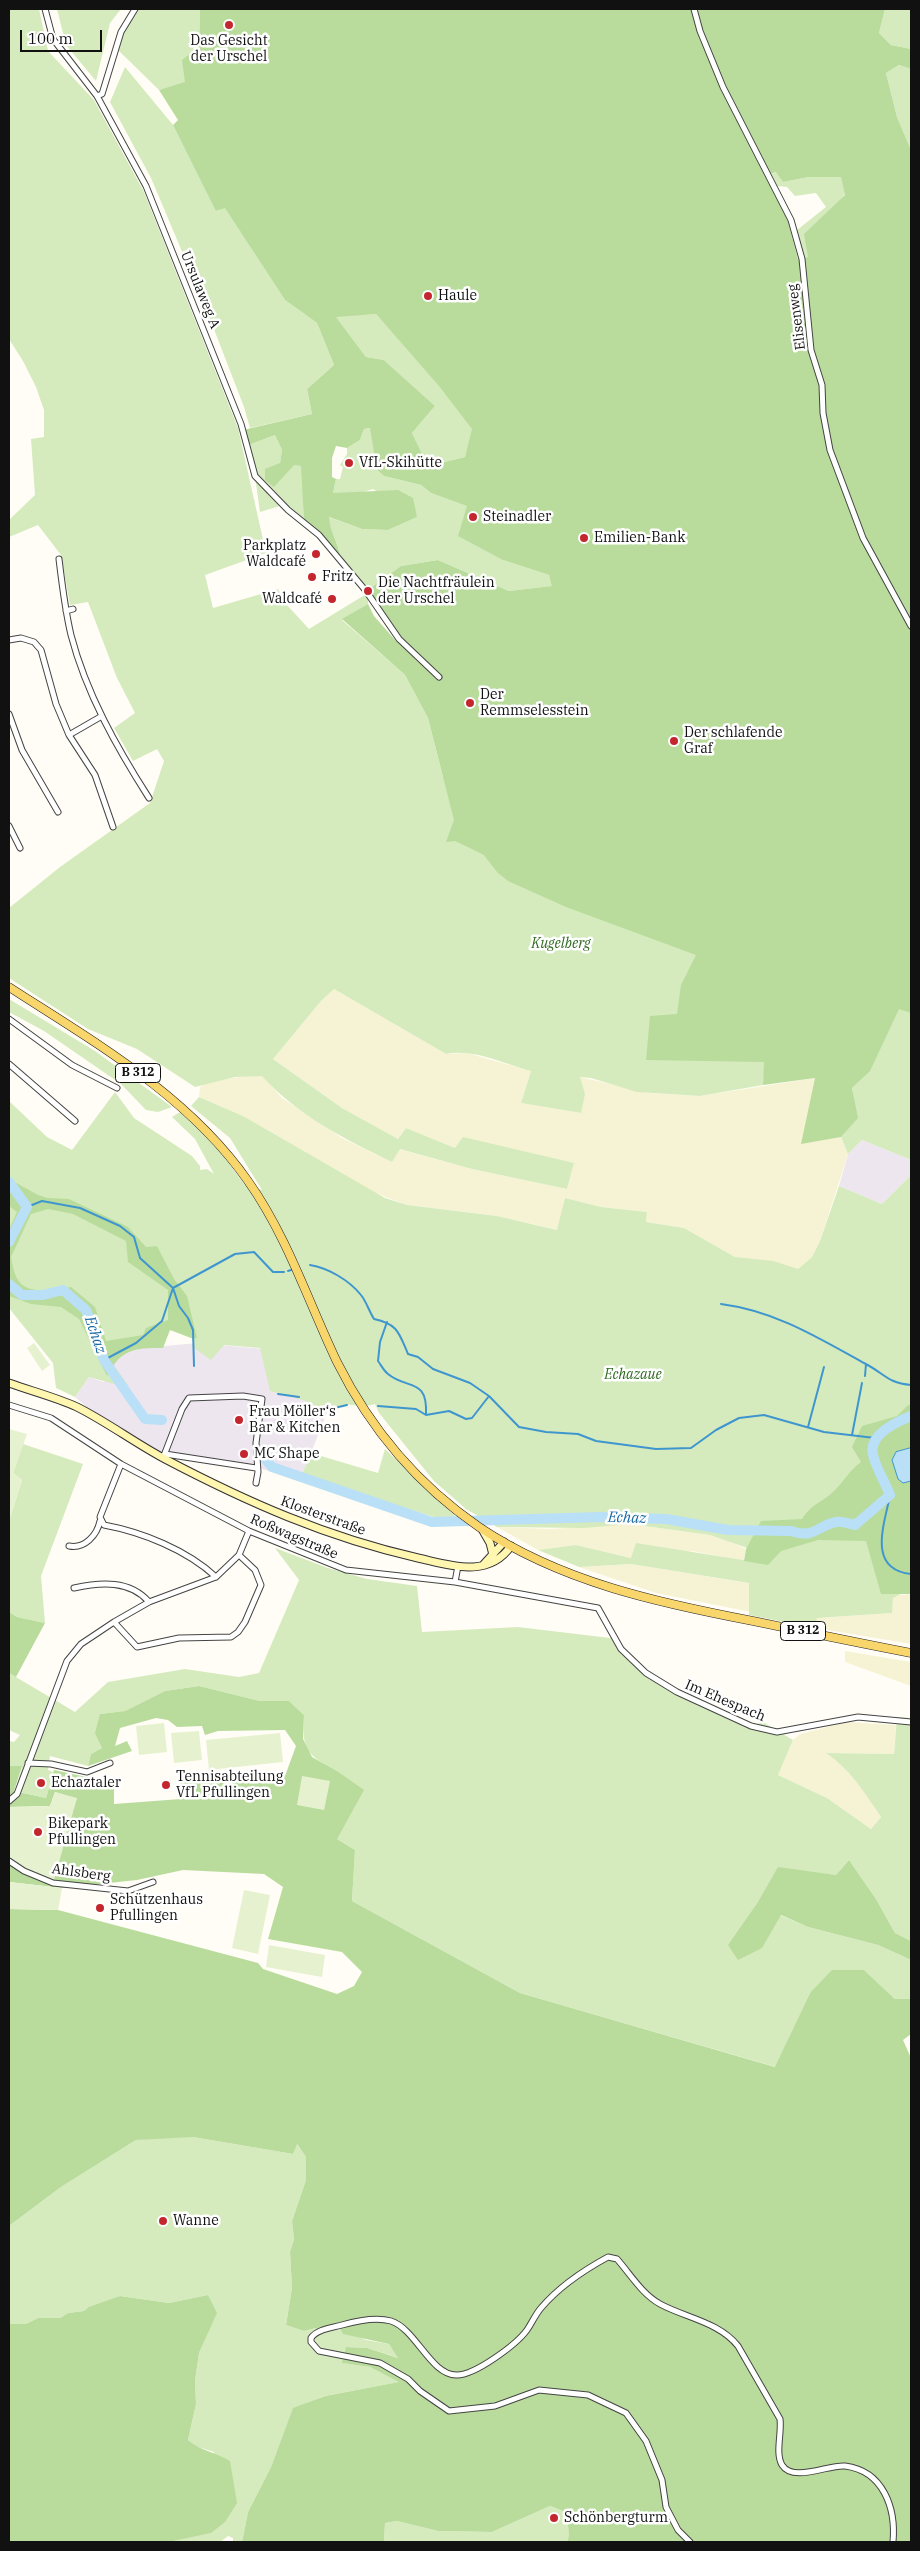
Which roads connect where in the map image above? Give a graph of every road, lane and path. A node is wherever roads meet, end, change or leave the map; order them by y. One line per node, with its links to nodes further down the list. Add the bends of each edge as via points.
1 (45, 9): 4 (street, via 58,47)
2 (136, 9): 4 (street, via 121,32 108,81)
3 (694, 9): 8 (street, Elisenweg, via 723,86 790,220 802,259 811,350 822,385 830,450 863,538)
4 (98, 96): 10 (street, Ursulaweg A, via 146,186 241,424 255,476 319,535 366,591 399,639)
5 (59, 559): 7 (street)
6 (74, 609): 7 (street)
7 (66, 611): 12 (street, via 80,665)
8 (911, 626)
9 (9, 640): 13 (street, via 21,638 34,642 41,650 56,704)
10 (439, 677)
11 (9, 714): 15 (street, via 22,750)
12 (102, 716): 13 (street); 14 (street)
13 (70, 735): 17 (street, via 95,775)
14 (149, 798)
15 (58, 812)
16 (9, 826): 18 (street)
17 (112, 827)
18 (20, 848)
19 (9, 987): 31 (main road, B 312, via 168,1096 216,1141 272,1220 338,1363 367,1414 402,1460 443,1500)
20 (9, 1019): 22 (street, via 72,1066)
21 (9, 1064): 23 (street)
22 (117, 1088)
23 (75, 1121)
24 (9, 1383): 26 (main road, Klosterstraße, via 76,1407)
25 (9, 1405): 27 (street, Roßwagstraße, via 51,1418)
26 (164, 1456): 28 (street); 28 (street, via 189,1398 262,1398); 38 (main road, Klosterstraße, via 239,1496 326,1533)
27 (121, 1464): 30 (street); 32 (street, Roßwagstraße)
28 (256, 1468): 29 (street)
29 (256, 1483)
30 (100, 1521): 34 (street, via 98,1530 84,1544); 40 (street, via 104,1525 131,1530 181,1553)
31 (479, 1526): 33 (main road, B 312); 37 (main road, via 490,1543)
32 (249, 1531): 36 (street); 41 (street, Roßwagstraße, via 346,1570)
33 (504, 1542): 35 (main road, B 312); 37 (main road)
34 (69, 1546)
35 (511, 1546): 39 (main road, Klosterstraße, via 501,1558); 46 (main road, B 312, via 595,1583 694,1610)
36 (239, 1554): 40 (street); 45 (street, via 255,1570 261,1584 249,1614 235,1635 227,1638 179,1638 142,1647 133,1644)
37 (493, 1555): 39 (main road)
38 (458, 1566): 39 (main road, Klosterstraße); 41 (street)
39 (483, 1566)
40 (216, 1577): 43 (street)
41 (454, 1582): 44 (street, Roßwagstraße)
42 (74, 1588): 43 (street, via 113,1584 140,1592)
43 (150, 1602): 45 (street)
44 (598, 1608): 47 (street, Im Ehespach, via 621,1649 646,1673 677,1692 752,1726 777,1732 858,1717)
45 (114, 1622): 48 (street, via 81,1644 67,1661)
46 (911, 1653)
47 (911, 1722)
48 (28, 1763): 49 (street, via 87,1772); 50 (street, via 17,1794)
49 (110, 1764)
50 (9, 1801)
51 (9, 1861): 52 (street, Ahlsberg, via 53,1883 128,1891)
52 (153, 1882)
53 (690, 2542): 54 (street, via 678,2530 666,2507 662,2480 646,2441 626,2413 588,2395 539,2390 495,2406 450,2411 408,2379 380,2363 319,2351 310,2342 313,2335 355,2322 389,2321 406,2332 441,2369 454,2376 463,2375 504,2352 526,2332 541,2308 574,2279 608,2257 617,2259 643,2291 659,2303 718,2329 729,2335 738,2346 780,2420 782,2465 789,2471 800,2473 844,2466 861,2471 880,2485 891,2504)
54 (893, 2542)

